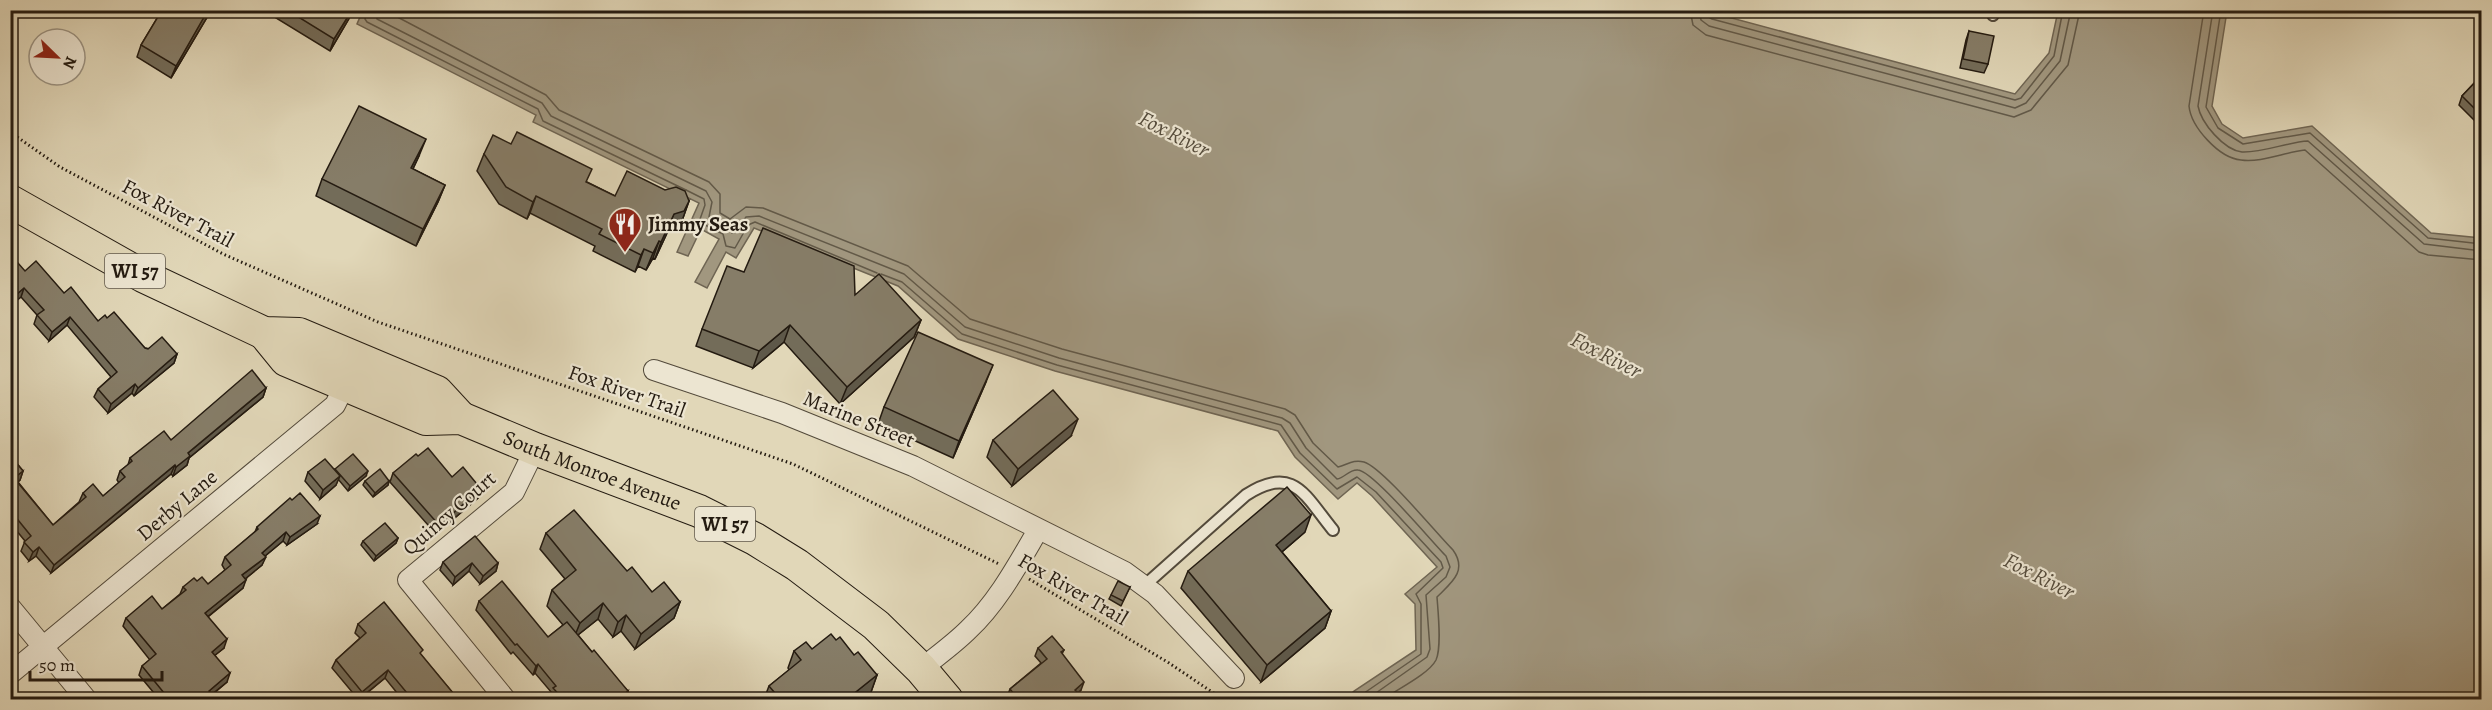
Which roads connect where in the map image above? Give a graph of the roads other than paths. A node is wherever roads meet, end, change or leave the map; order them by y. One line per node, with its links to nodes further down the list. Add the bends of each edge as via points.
1 (10, 201): 3 (main road, South Monroe Avenue / WI 57, via 143,276 264,333 286,360)
2 (654, 370): 5 (street, Marine Street, via 782,413 913,466)
3 (352, 372): 4 (main road, South Monroe Avenue / WI 57, via 426,419 461,418); 9 (street, Derby Lane, via 335,405)
4 (535, 449): 10 (main road, South Monroe Avenue / WI 57, via 699,511 754,538 837,593); 14 (street, Quincy Court, via 514,492 408,580)
5 (1038, 530): 7 (street, Marine Street, via 1125,572); 10 (street, via 1014,571 969,630)
6 (1334, 531): 7 (lane, via 1300,490 1275,481 1246,495)
7 (1144, 586): 12 (street, Marine Street)
8 (10, 607): 9 (street)
9 (43, 647): 11 (street, Derby Lane); 13 (street)
10 (921, 669): 15 (main road, South Monroe Avenue / WI 57)
11 (10, 674)
12 (1234, 678)
13 (87, 699)
14 (506, 699)
15 (948, 699)

